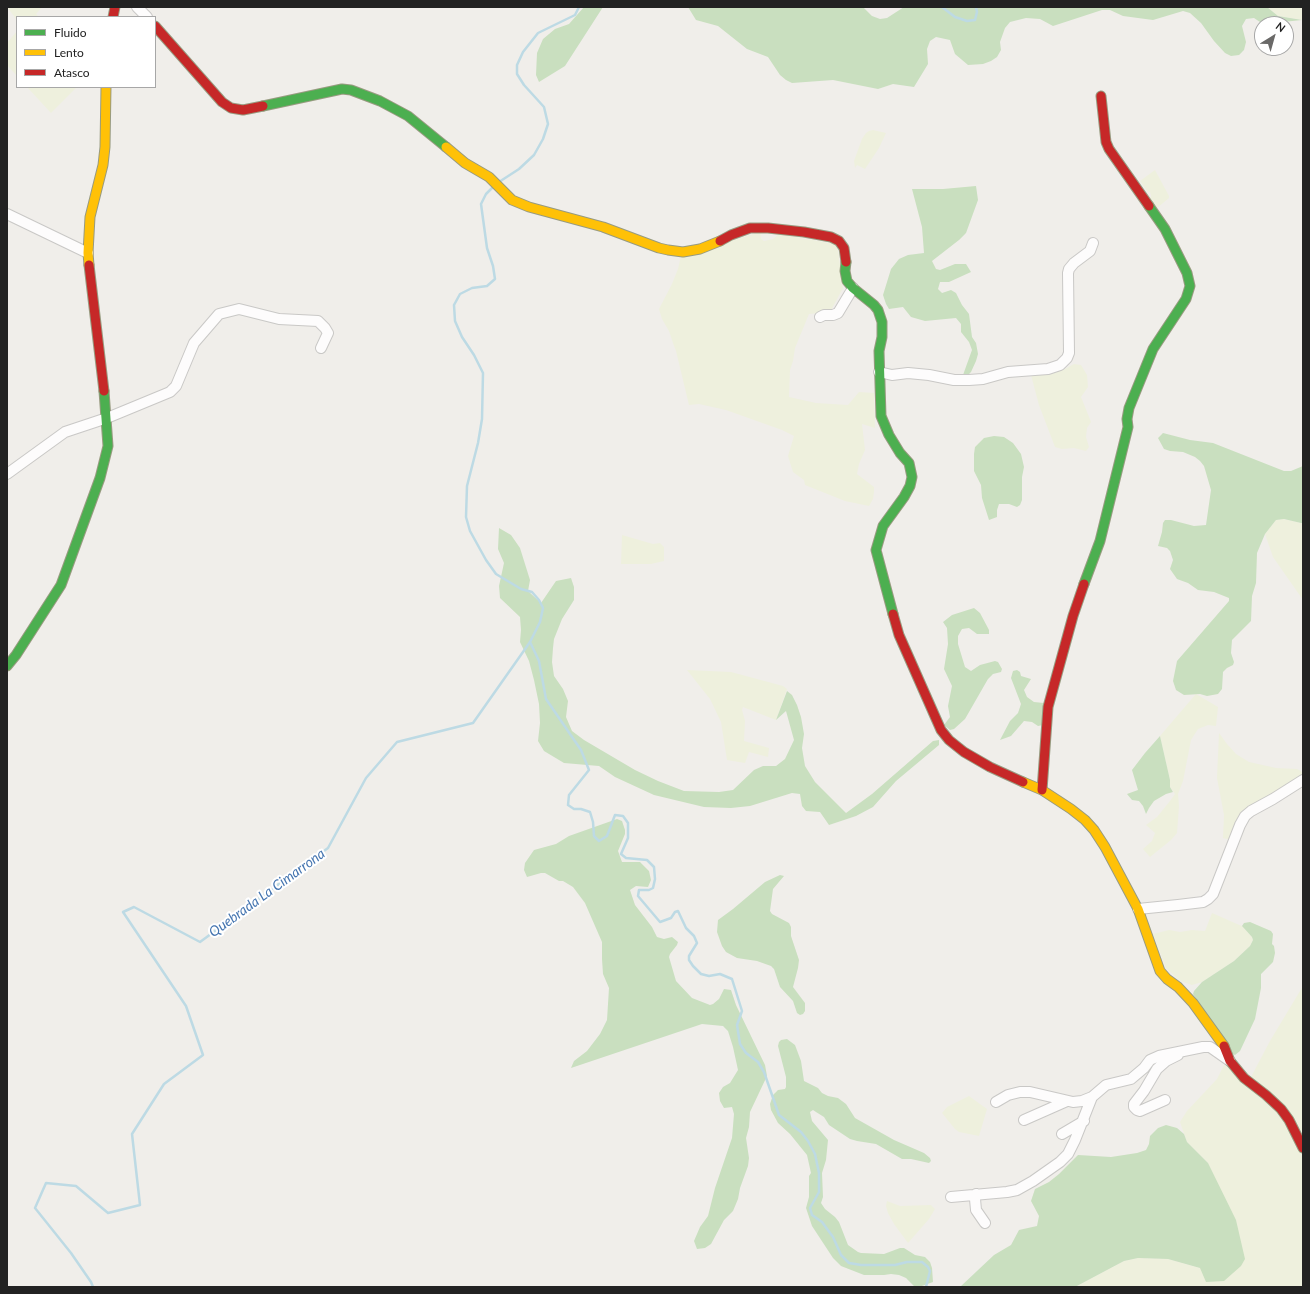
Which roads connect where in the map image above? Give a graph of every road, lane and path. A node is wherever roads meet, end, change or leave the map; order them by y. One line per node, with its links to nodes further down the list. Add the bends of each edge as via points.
1 (137, 7): 2 (street)
2 (146, 16)
3 (156, 27): 9 (street, via 222,102 231,108 251,109 342,89 351,90 380,101 408,116 465,163 489,177 512,200 529,207 603,227 652,246 683,252 712,245 750,228 831,237 839,240 844,248 845,271)
4 (106, 88): 8 (street, via 105,147 90,217)
5 (1101, 96): 17 (street, via 1106,142 1165,229 1187,273 1190,286 1186,299 1154,349 1129,408 1128,427 1100,541 1075,608 1050,698)
6 (7, 214): 8 (street)
7 (1093, 243): 12 (street, via 1090,250 1069,269 1069,353 1060,365 969,380)
8 (88, 253): 13 (street)
9 (853, 288): 10 (street, via 838,313); 12 (street, via 878,310 882,322)
10 (820, 317)
11 (321, 348): 13 (street, via 328,334 318,321 279,319 239,309 219,314 194,343 176,386 170,392)
12 (879, 372): 17 (street, via 881,416 900,453 909,463 912,476 904,497 882,530 876,550 899,635 941,730 949,740 990,767)
13 (107, 418): 14 (street, via 65,432); 15 (street, via 108,446 100,478 61,586)
14 (7, 474)
15 (7, 666)
16 (1303, 780): 18 (street, via 1245,816 1208,899 1203,902)
17 (1042, 790): 18 (street, via 1071,809 1094,830)
18 (1138, 909): 20 (street, via 1160,971 1193,1003 1225,1048)
19 (1183, 1051): 20 (street, via 1210,1047); 21 (street, via 1150,1060 1132,1079 1106,1086); 22 (street, via 1157,1069 1134,1104 1134,1108 1140,1111)
20 (1230, 1061): 28 (street, via 1244,1078 1278,1105)
21 (1092, 1097): 23 (street, via 1082,1101); 26 (street)
22 (1165, 1100)
23 (1067, 1101): 24 (street, via 1020,1092); 25 (street)
24 (996, 1102)
25 (1024, 1120)
26 (1084, 1121): 27 (street); 29 (street, via 1068,1154 1033,1181 1017,1190)
27 (1062, 1134)
28 (1303, 1148)
29 (976, 1194): 30 (street); 31 (street, via 976,1210)
30 (951, 1197)
31 (985, 1223)

